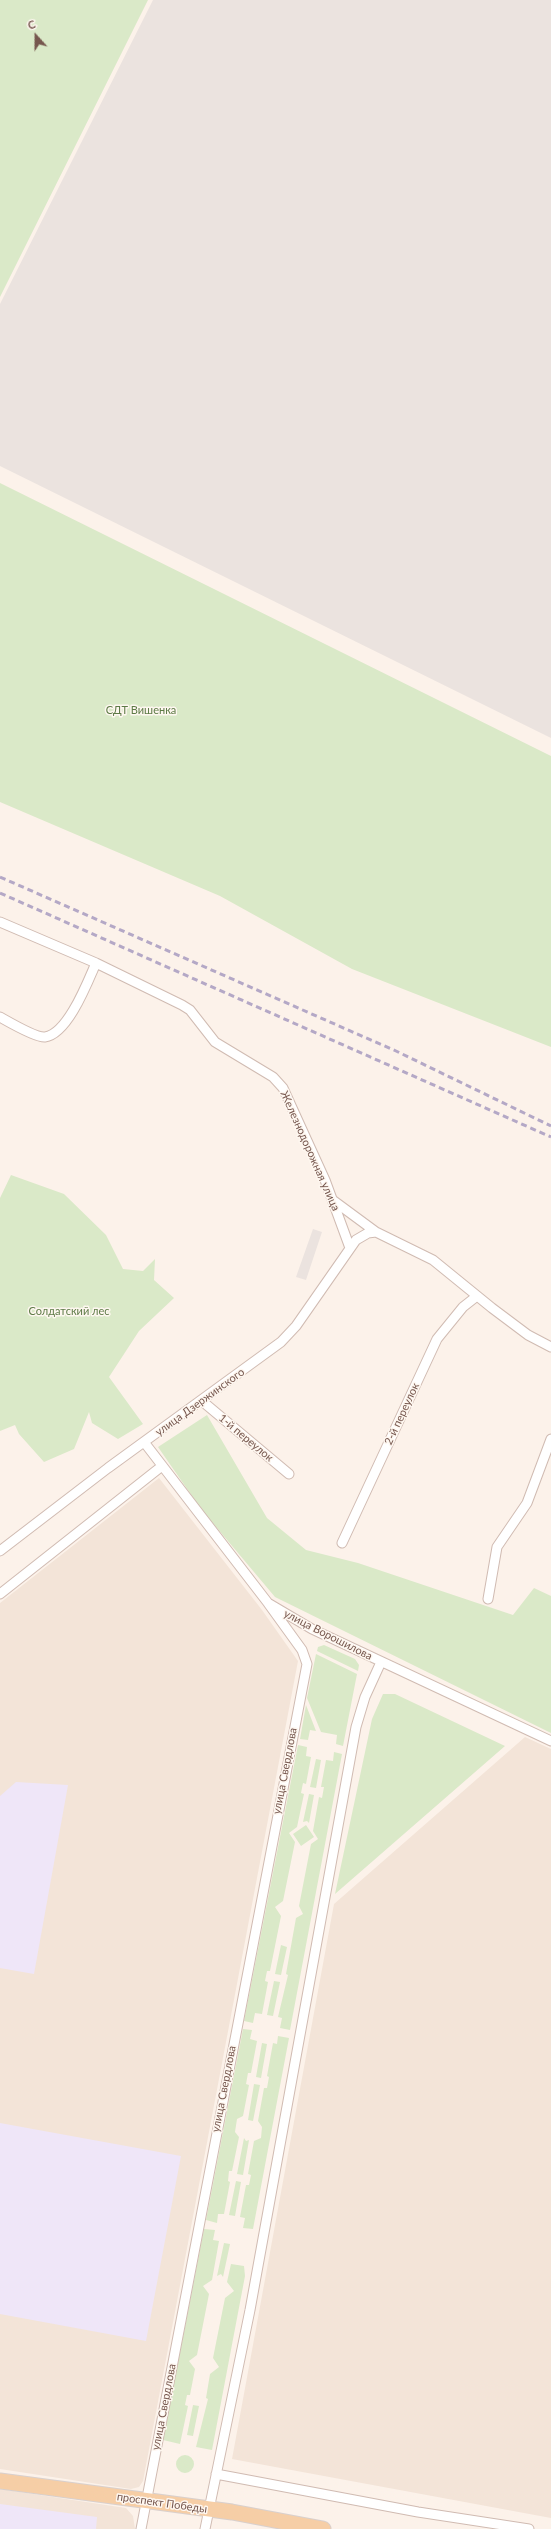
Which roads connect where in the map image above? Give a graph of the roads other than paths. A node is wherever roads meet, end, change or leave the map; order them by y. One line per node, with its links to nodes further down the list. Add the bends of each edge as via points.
1 (0, 922): 2 (street, Железнодорожная улица)
2 (96, 962): 3 (street, via 82,995 60,1028 50,1035 39,1036); 4 (street, Железнодорожная улица, via 182,1005 196,1017 215,1042 273,1077 290,1101)
3 (0, 1017)
4 (334, 1201): 5 (street); 6 (street, Железнодорожная улица)
5 (376, 1232): 6 (street, улица Дзержинского, via 362,1236); 7 (street, via 433,1260)
6 (350, 1248): 9 (street, улица Дзержинского, via 296,1326 281,1342)
7 (477, 1296): 8 (street, via 528,1335); 14 (street, 2-й переулок, via 463,1307 437,1339)
8 (551, 1347)
9 (202, 1401): 11 (street, улица Дзержинского); 13 (street, 1-й переулок)
10 (551, 1439): 17 (street, via 527,1503 497,1547)
11 (144, 1442): 12 (street, улица Ворошилова); 15 (street, улица Дзержинского)
12 (162, 1466): 16 (street); 18 (street, улица Ворошилова)
13 (290, 1474)
14 (342, 1543)
15 (0, 1551)
16 (0, 1594)
17 (488, 1599)
18 (268, 1603): 19 (street, улица Ворошилова, via 312,1629); 23 (street, улица Свердлова, via 302,1650 307,1664)
19 (381, 1662): 20 (street, улица Ворошилова); 21 (street, via 372,1677 356,1727 250,2310)
20 (551, 1741)
21 (216, 2474): 24 (street); 25 (street)
22 (0, 2481): 23 (main road, проспект Победы)
23 (146, 2501): 24 (main road, проспект Победы); 26 (street, улица Свердлова)
24 (209, 2509): 27 (street); 28 (main road, проспект Победы)
25 (482, 2526): 29 (street)
26 (141, 2529)
27 (205, 2529)
28 (323, 2529)
29 (529, 2529)

